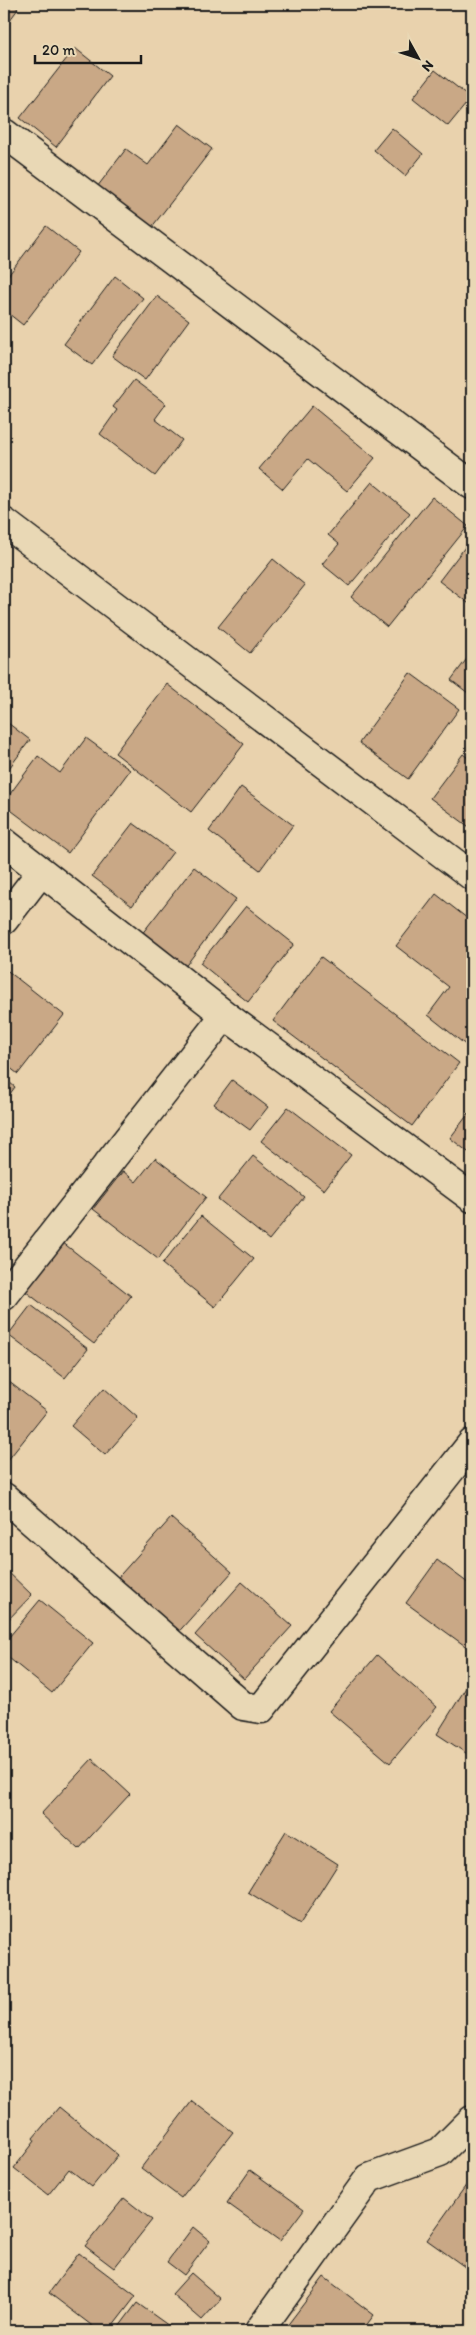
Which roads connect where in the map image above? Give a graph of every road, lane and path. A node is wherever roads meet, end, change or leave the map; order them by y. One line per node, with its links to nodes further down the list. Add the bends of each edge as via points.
1 (4, 132): 2 (street)
2 (472, 485)
3 (4, 522): 6 (street)
4 (4, 842): 5 (street)
5 (41, 872): 7 (street); 8 (street)
6 (472, 876)
7 (4, 920)
8 (225, 1015): 9 (street); 10 (street)
9 (472, 1198)
10 (4, 1296)
11 (472, 1443): 12 (street, via 261,1709 242,1706)
12 (4, 1497)
13 (472, 2120): 14 (street, via 440,2152 369,2178)
14 (259, 2331)

